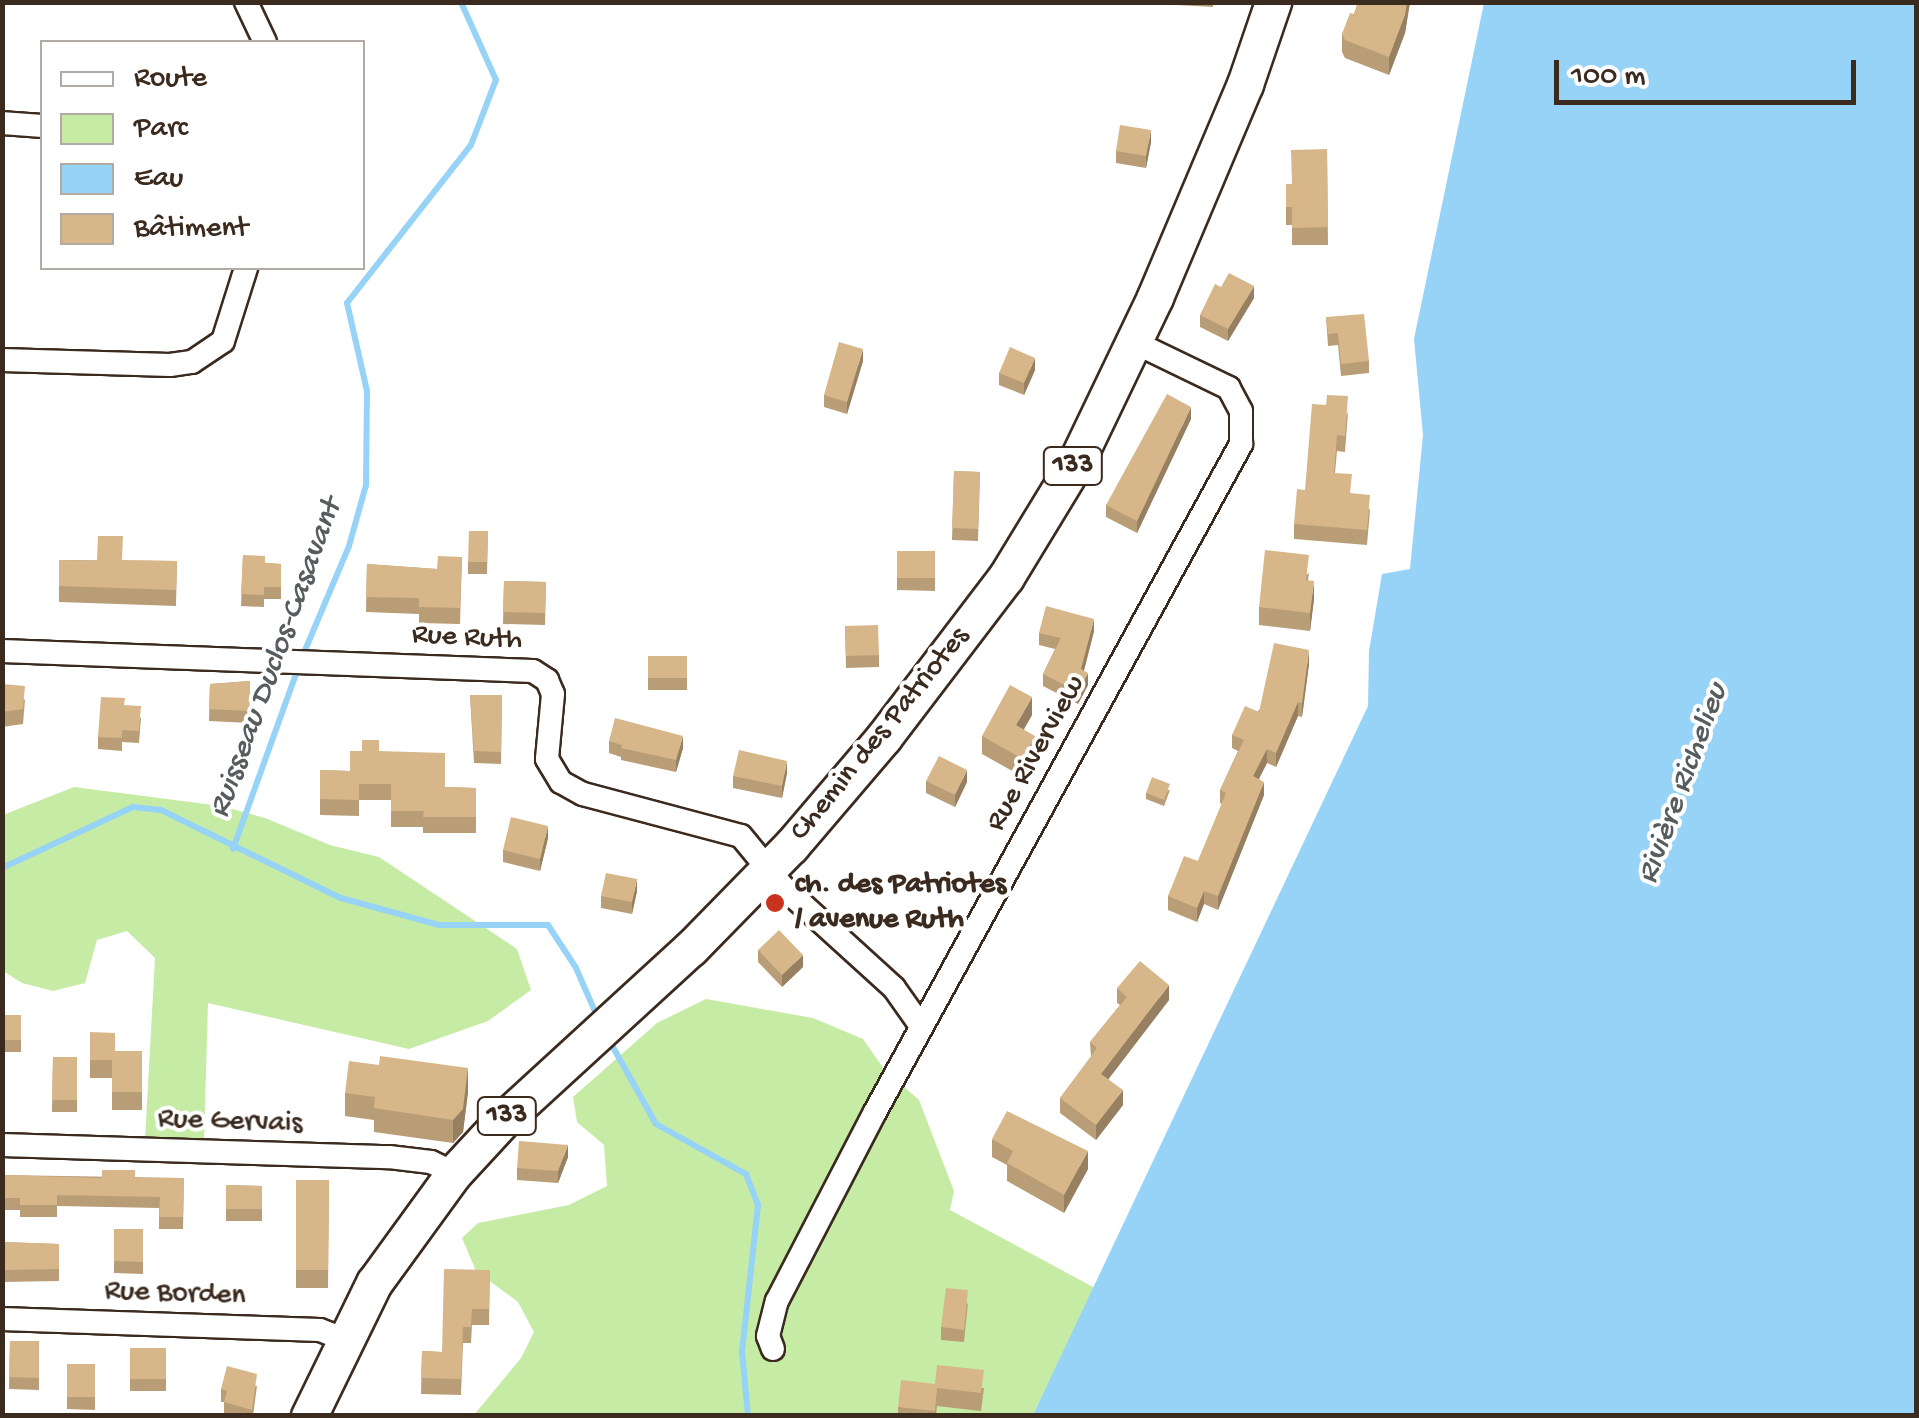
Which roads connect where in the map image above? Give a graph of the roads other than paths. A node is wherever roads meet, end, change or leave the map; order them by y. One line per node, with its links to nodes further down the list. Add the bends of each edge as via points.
1 (246, 2): 3 (street)
2 (1273, 2): 7 (main road, Chemin des Patriotes / 133, via 1227,128)
3 (264, 40)
4 (2, 123): 5 (street)
5 (40, 126)
6 (245, 270): 8 (street, via 223,340 192,362)
7 (1134, 342): 10 (main road, Chemin des Patriotes / 133, via 1077,460 986,604); 11 (street, Rue Riverview, via 1229,388 1241,411 1241,444)
8 (2, 360)
9 (2, 651): 10 (street, Rue Ruth, via 533,670 553,694 548,760 561,782 583,794 741,836)
10 (770, 869): 11 (street, Rue Ruth, via 887,981); 13 (main road, Chemin des Patriotes / 133)
11 (921, 1026): 16 (street, Rue Riverview, via 777,1301 768,1336)
12 (2, 1145): 13 (street, Rue Gervais, via 389,1157 431,1162)
13 (454, 1173): 15 (main road, Chemin des Patriotes / 133, via 390,1258)
14 (2, 1319): 15 (street, Rue Borden, via 320,1330)
15 (343, 1339): 17 (main road, Chemin des Patriotes / 133)
16 (773, 1349)
17 (309, 1416)

